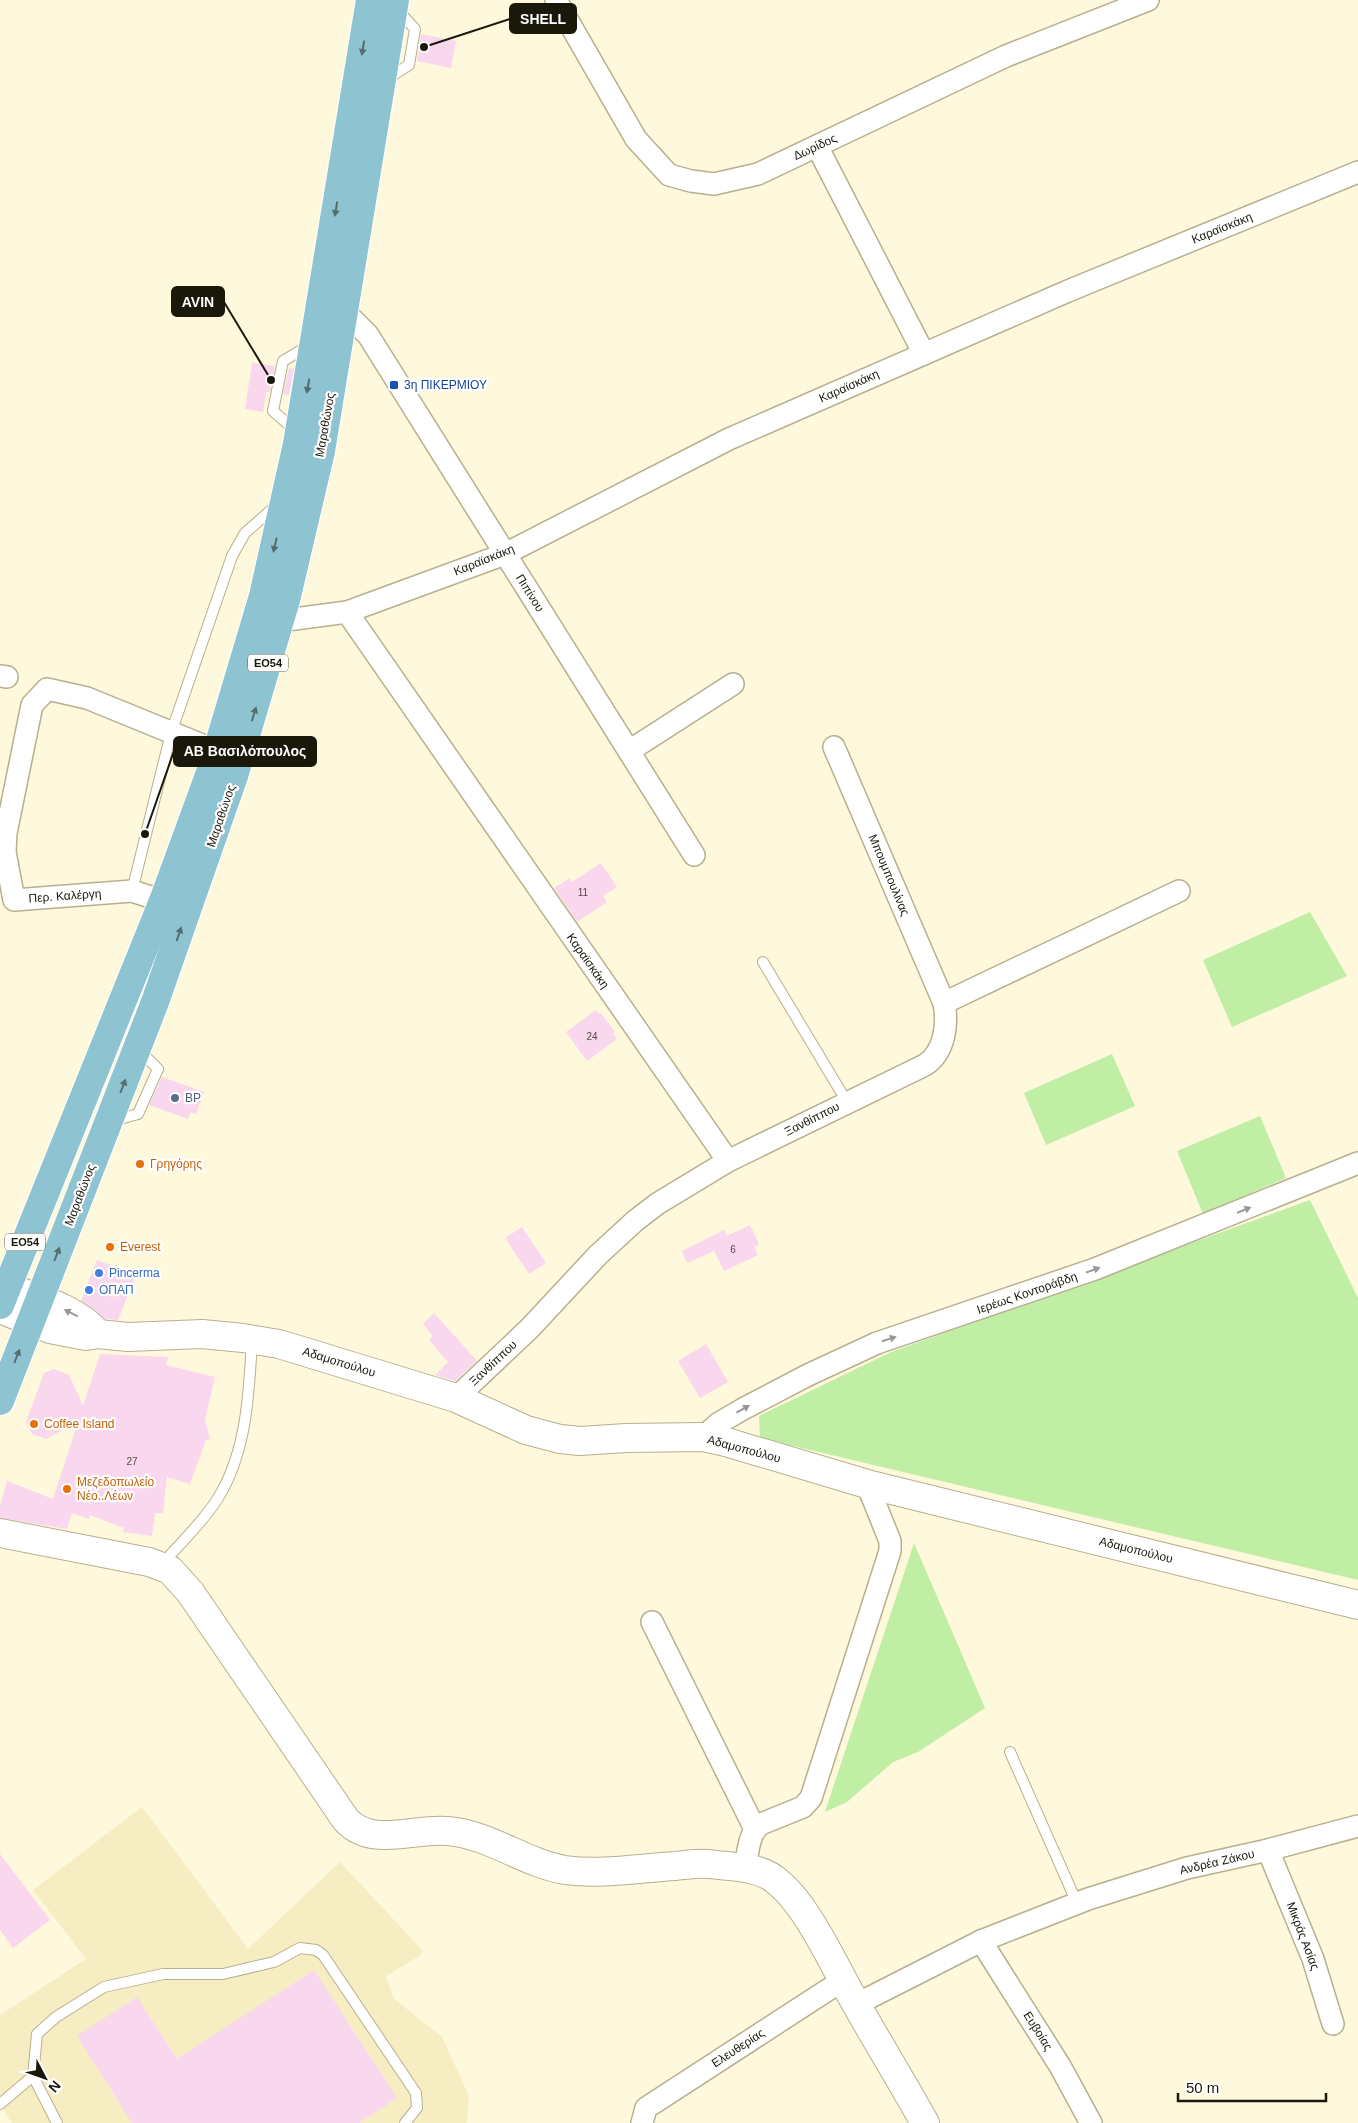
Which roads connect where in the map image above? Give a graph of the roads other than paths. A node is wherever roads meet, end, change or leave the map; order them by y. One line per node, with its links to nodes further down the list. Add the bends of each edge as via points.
1 (556, 0): 4 (street, Δωρίδος, via 636,139 669,174 714,184 758,174)
2 (1148, 0): 4 (street, Δωρίδος, via 1006,56)
3 (386, 2): 6 (main road, Μαραθώνος / ΕΟ54, via 382,83); 8 (main road, Μαραθώνος / ΕΟ54, one-way to 8)
4 (818, 146): 7 (street)
5 (1358, 172): 7 (street, Καραϊσκάκη)
6 (344, 312): 9 (street, Πιπίνου, via 368,335); 11 (main road, Μαραθώνος / ΕΟ54, via 312,493)
7 (924, 354): 9 (street, Καραϊσκάκη, via 729,439)
8 (286, 497): 13 (lane, via 249,528 234,550); 15 (main road, Μαραθώνος / ΕΟ54, one-way to 15, via 262,596)
9 (505, 554): 10 (street, Καραϊσκάκη); 16 (street, Πιπίνου)
10 (347, 612): 11 (street, Καραϊσκάκη); 25 (street, Καραϊσκάκη)
11 (280, 621): 28 (main road, Μαραθώνος / ΕΟ54, one-way to 11, via 156,1002 234,776)
12 (733, 684): 16 (street)
13 (171, 733): 15 (street); 19 (lane); 20 (street, Περ. Καλέργη, via 87,698 47,689 32,705 6,833)
14 (834, 747): 23 (street, Μπουμπουλίνας)
15 (217, 751): 21 (main road, Μαραθώνος / ΕΟ54)
16 (629, 751): 17 (street, Πιπίνου)
17 (694, 855)
18 (1180, 890): 23 (street)
19 (132, 891): 20 (street, Περ. Καλέργη); 21 (street, Περ. Καλέργη)
20 (7, 901)
21 (163, 901): 27 (main road, Μαραθώνος / ΕΟ54)
22 (763, 962): 24 (lane)
23 (944, 1003): 24 (street, Ξανθίππου, via 946,1014 942,1046 932,1060)
24 (847, 1102): 25 (street, Ξανθίππου)
25 (728, 1161): 31 (street, Ξανθίππου, via 635,1221)
26 (1358, 1163): 32 (street, Ιερέως Κοντοράβδη, one-way to 26, via 719,1423 743,1410 877,1343 1095,1269)
27 (2, 1300): 28 (street, Αδαμοπούλου)
28 (35, 1310): 29 (street, Αδαμοπούλου, via 79,1317 98,1334 128,1337 202,1334); 30 (main road, Μαραθώνος / ΕΟ54, one-way to 28)
29 (252, 1339): 31 (street, Αδαμοπούλου, via 296,1349); 35 (lane, via 250,1388 239,1454 221,1494)
30 (1, 1394)
31 (456, 1398): 32 (street, Αδαμοπούλου, via 526,1430 560,1439)
32 (703, 1437): 33 (street, Αδαμοπούλου)
33 (867, 1484): 36 (street, Αδαμοπούλου); 40 (street, via 891,1548 814,1789 806,1805)
34 (0, 1534): 35 (street)
35 (160, 1566): 42 (street, via 170,1570 184,1584 338,1809 361,1832 382,1836 432,1831 460,1833 547,1866 573,1870 706,1864)
36 (1356, 1611)
37 (652, 1622): 40 (street)
38 (1010, 1752): 43 (lane)
39 (1358, 1826): 41 (street, Ανδρέα Ζάκου)
40 (755, 1829): 42 (street)
41 (1268, 1850): 43 (street, Ανδρέα Ζάκου, via 1187,1868); 47 (street, Μικράς Ασίας, via 1313,1958)
42 (745, 1868): 45 (street, via 768,1874 783,1886 803,1911)
43 (1076, 1903): 44 (street, Ανδρέα Ζάκου)
44 (981, 1941): 46 (street, Ανδρέα Ζάκου); 54 (street, Ευβοίας, via 1060,2066)
45 (843, 1980): 46 (street); 52 (street, Ελευθερίας, via 646,2108)
46 (857, 2004): 53 (street)
47 (1333, 2024)
48 (33, 2076): 49 (lane); 50 (lane); 51 (lane, via 37,2034 104,1987 163,1974 222,1974 274,1962 300,1948 316,1950 323,1955 416,2093 417,2108)
49 (0, 2104)
50 (56, 2123)
51 (405, 2123)
52 (642, 2123)
53 (924, 2123)
54 (1091, 2123)

